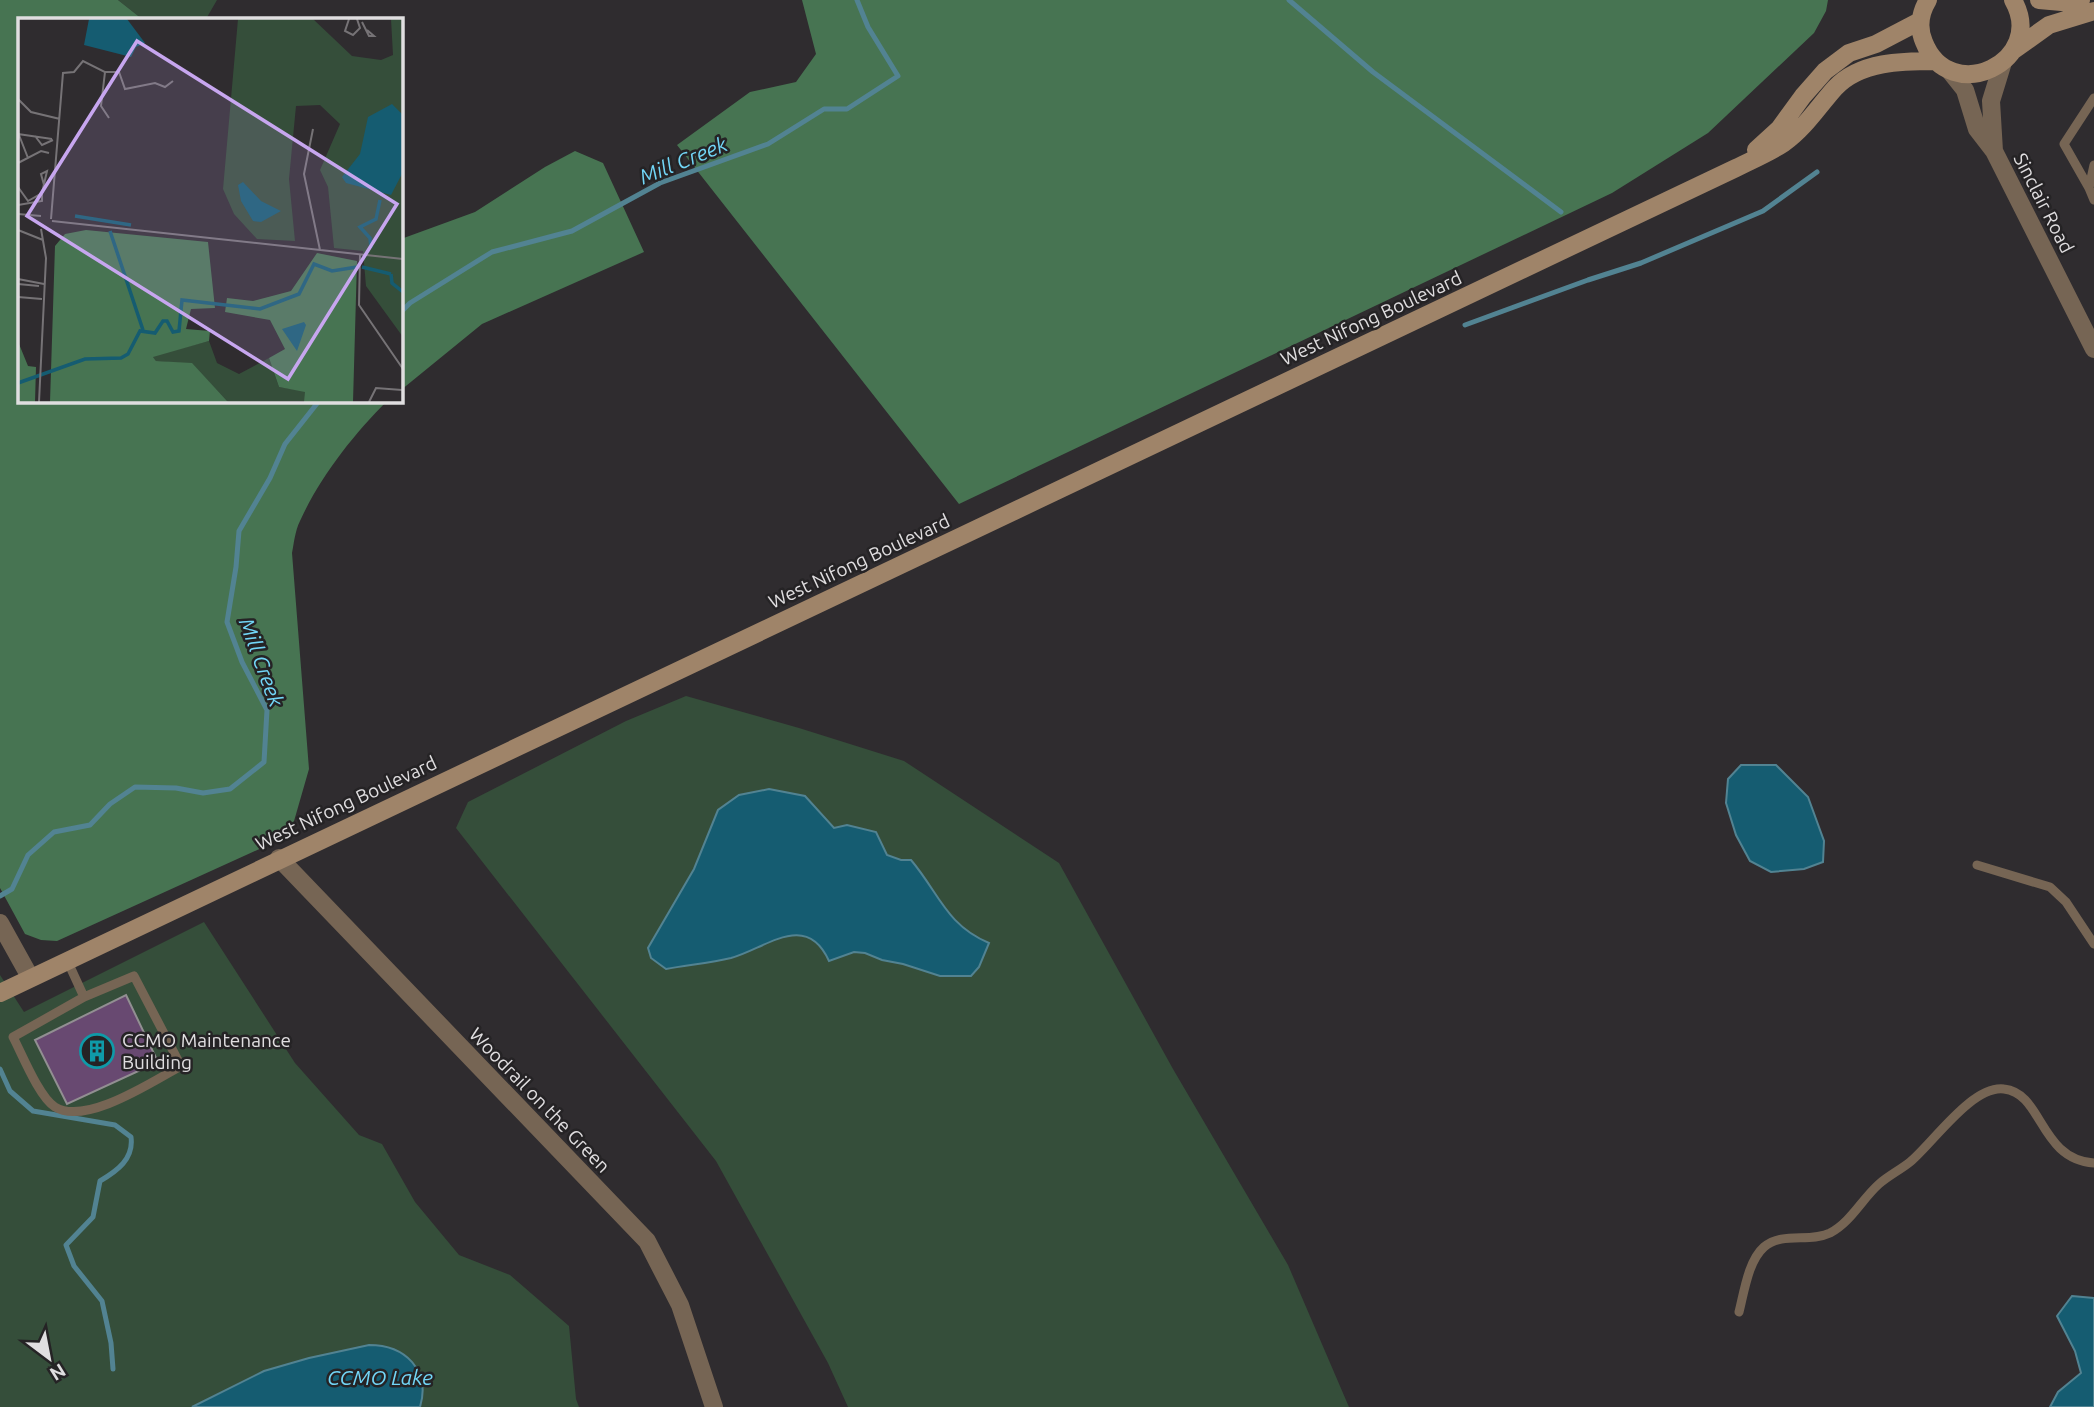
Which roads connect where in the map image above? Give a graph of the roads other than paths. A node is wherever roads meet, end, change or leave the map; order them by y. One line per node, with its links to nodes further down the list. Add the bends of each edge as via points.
1 (1928, 0): 6 (main road)
2 (2013, 0): 7 (main road, via 2021,22)
3 (2039, 0): 4 (main road)
4 (2081, 0)
5 (2094, 11): 7 (main road, via 2049,25)
6 (1920, 21): 8 (main road, via 1927,50); 12 (main road, West Nifong Boulevard, via 1849,53 1825,71 1779,129)
7 (2008, 56): 8 (main road, West Nifong Boulevard, via 1992,70 1978,74); 10 (street, Sinclair Road, via 1991,101)
8 (1942, 66): 10 (street, Sinclair Road, via 1965,90 1977,129); 12 (main road, West Nifong Boulevard, via 1895,62 1866,69 1838,85 1784,143)
9 (2094, 98): 13 (lane, via 2064,144)
10 (1994, 151): 15 (street, Sinclair Road)
11 (2094, 165): 13 (lane)
12 (1736, 168): 16 (main road, West Nifong Boulevard)
13 (2089, 188): 14 (lane)
14 (2094, 200)
15 (2094, 349)
16 (279, 858): 20 (main road, West Nifong Boulevard); 26 (street, Woodrail on the Green, via 647,1241 680,1305)
17 (1978, 865): 19 (lane, via 2050,887)
18 (4, 930): 21 (street)
19 (2094, 944)
20 (66, 960): 21 (main road, West Nifong Boulevard); 23 (lane)
21 (30, 977): 22 (main road, West Nifong Boulevard)
22 (0, 992)
23 (85, 997): 23 (lane, via 13,1037 55,1107 75,1112 107,1105 181,1066 134,976)
24 (2094, 1163): 25 (lane, via 2076,1160 2056,1146 2019,1095 2002,1088 1991,1090 1972,1100 1909,1163 1880,1182 1837,1228 1818,1237 1785,1237 1763,1248)
25 (1739, 1312)
26 (714, 1407)

